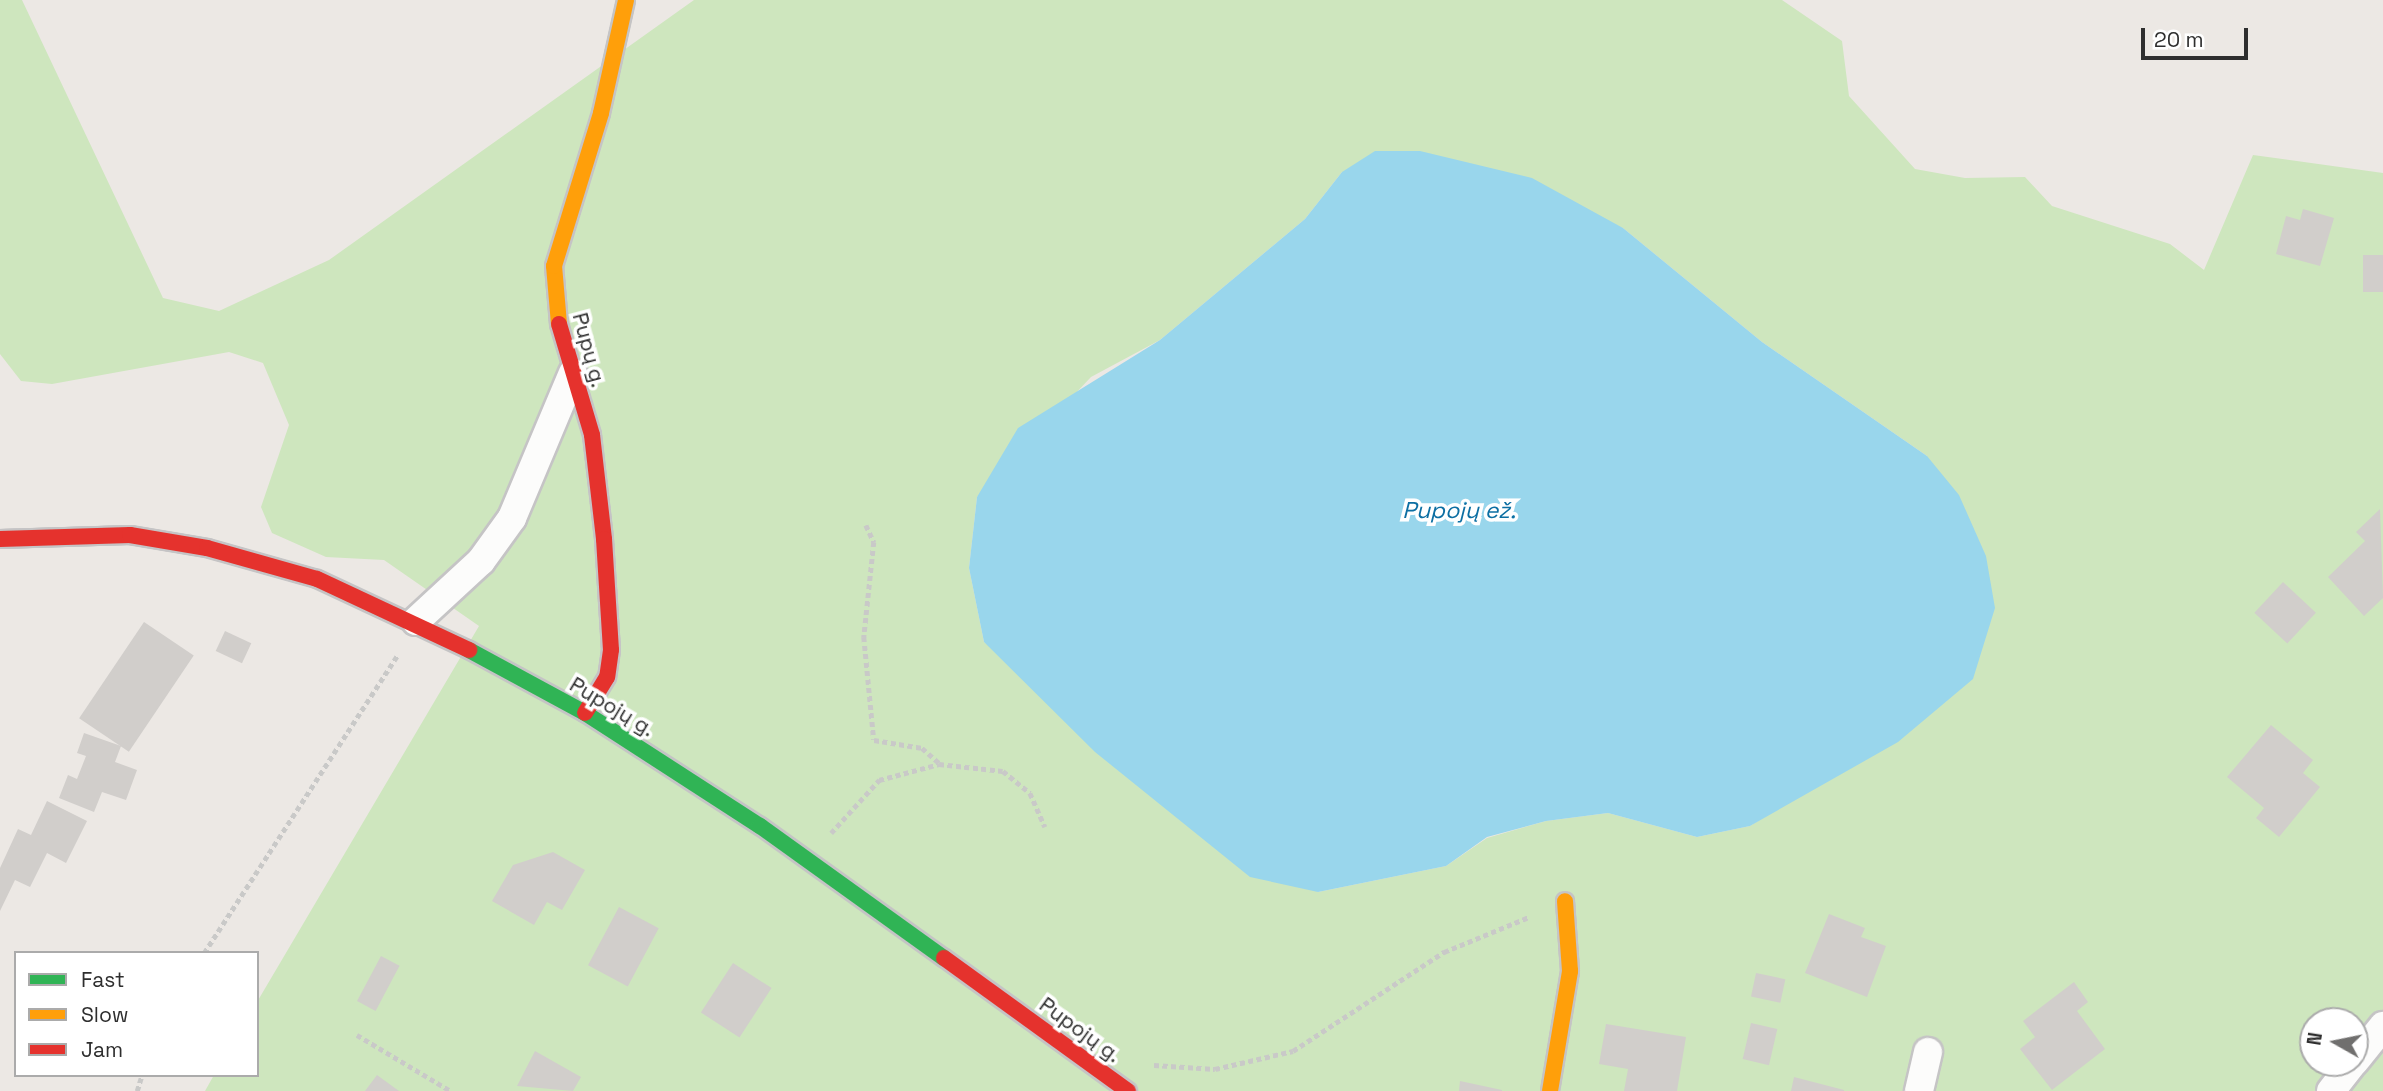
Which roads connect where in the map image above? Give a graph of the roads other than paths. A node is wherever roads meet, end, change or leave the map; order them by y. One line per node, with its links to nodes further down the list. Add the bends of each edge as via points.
1 (626, 0): 2 (street, Pupų g., via 601,113 554,266 557,316)
2 (573, 373): 4 (street, via 512,518 481,561); 5 (street, Pupų g., via 592,435 611,650 607,677)
3 (0, 539): 4 (street, Pupojų g., via 130,535 207,548 317,579)
4 (416, 621): 5 (street, Pupojų g.)
5 (585, 713): 11 (street, Pupojų g., via 807,859)
6 (1565, 901): 12 (street, via 1570,971)
7 (2383, 1026): 8 (street)
8 (2369, 1043)
9 (1928, 1052): 13 (street)
10 (2342, 1077): 14 (street)
11 (1124, 1088)
12 (1550, 1091)
13 (1919, 1091)
14 (2331, 1091)

